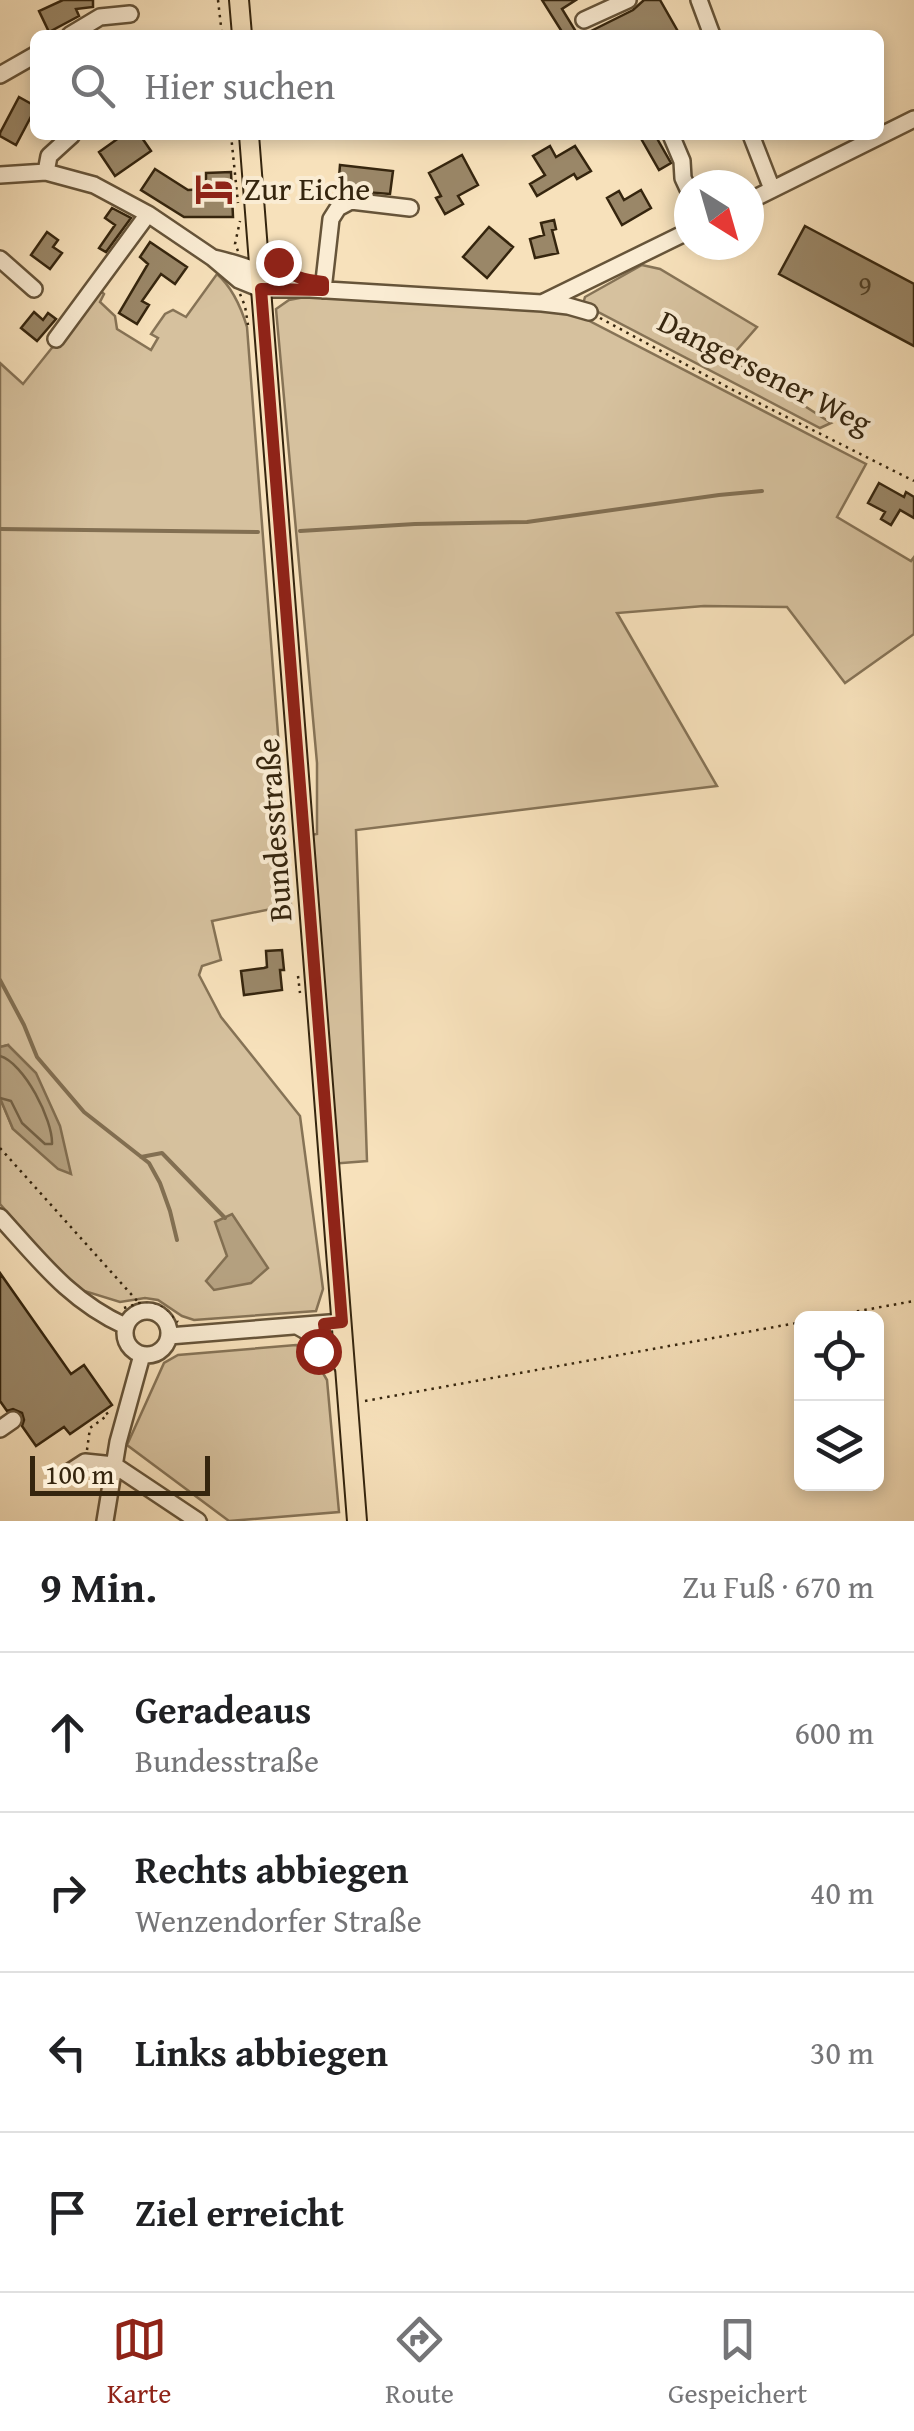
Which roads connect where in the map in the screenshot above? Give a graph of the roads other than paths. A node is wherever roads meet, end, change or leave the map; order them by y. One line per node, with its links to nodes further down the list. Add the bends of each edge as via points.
1 (238, 0): 7 (main road)
2 (628, 0): 5 (street)
3 (699, 0): 8 (street)
4 (130, 14): 6 (street, via 100,17)
5 (584, 20)
6 (78, 30)
7 (241, 30)
8 (710, 30)
9 (30, 58): 10 (street)
10 (0, 75)
11 (914, 118): 12 (street)
12 (884, 133)
13 (67, 140): 19 (street, via 49,156)
14 (249, 140): 27 (main road, Bundesstraße)
15 (673, 140): 18 (street)
16 (754, 140): 21 (street)
17 (870, 140): 21 (street)
18 (683, 170)
19 (46, 172): 20 (street); 24 (street, via 94,186)
20 (0, 176)
21 (772, 189): 22 (street)
22 (764, 193)
23 (410, 208): 29 (street, via 350,201 338,208)
24 (148, 214): 27 (street, via 240,280); 32 (street)
25 (674, 238): 30 (street)
26 (0, 258): 28 (street)
27 (261, 281): 29 (street); 34 (main road, Bundesstraße)
28 (34, 289)
29 (316, 290): 30 (street)
30 (542, 303): 31 (street)
31 (589, 313)
32 (56, 339)
33 (0, 1217): 35 (street, via 81,1302)
34 (342, 1322): 36 (street); 39 (main road, Bundesstraße)
35 (125, 1326): 37 (street, via 135,1314 151,1311 165,1319); 38 (street, via 127,1344)
36 (297, 1326): 37 (street); 39 (street)
37 (169, 1336): 38 (street, via 160,1351)
38 (142, 1354): 40 (street)
39 (346, 1370): 44 (main road, Bundesstraße)
40 (114, 1465): 41 (street, via 85,1462); 42 (street); 43 (street)
41 (65, 1475)
42 (105, 1521)
43 (198, 1521)
44 (358, 1521)

